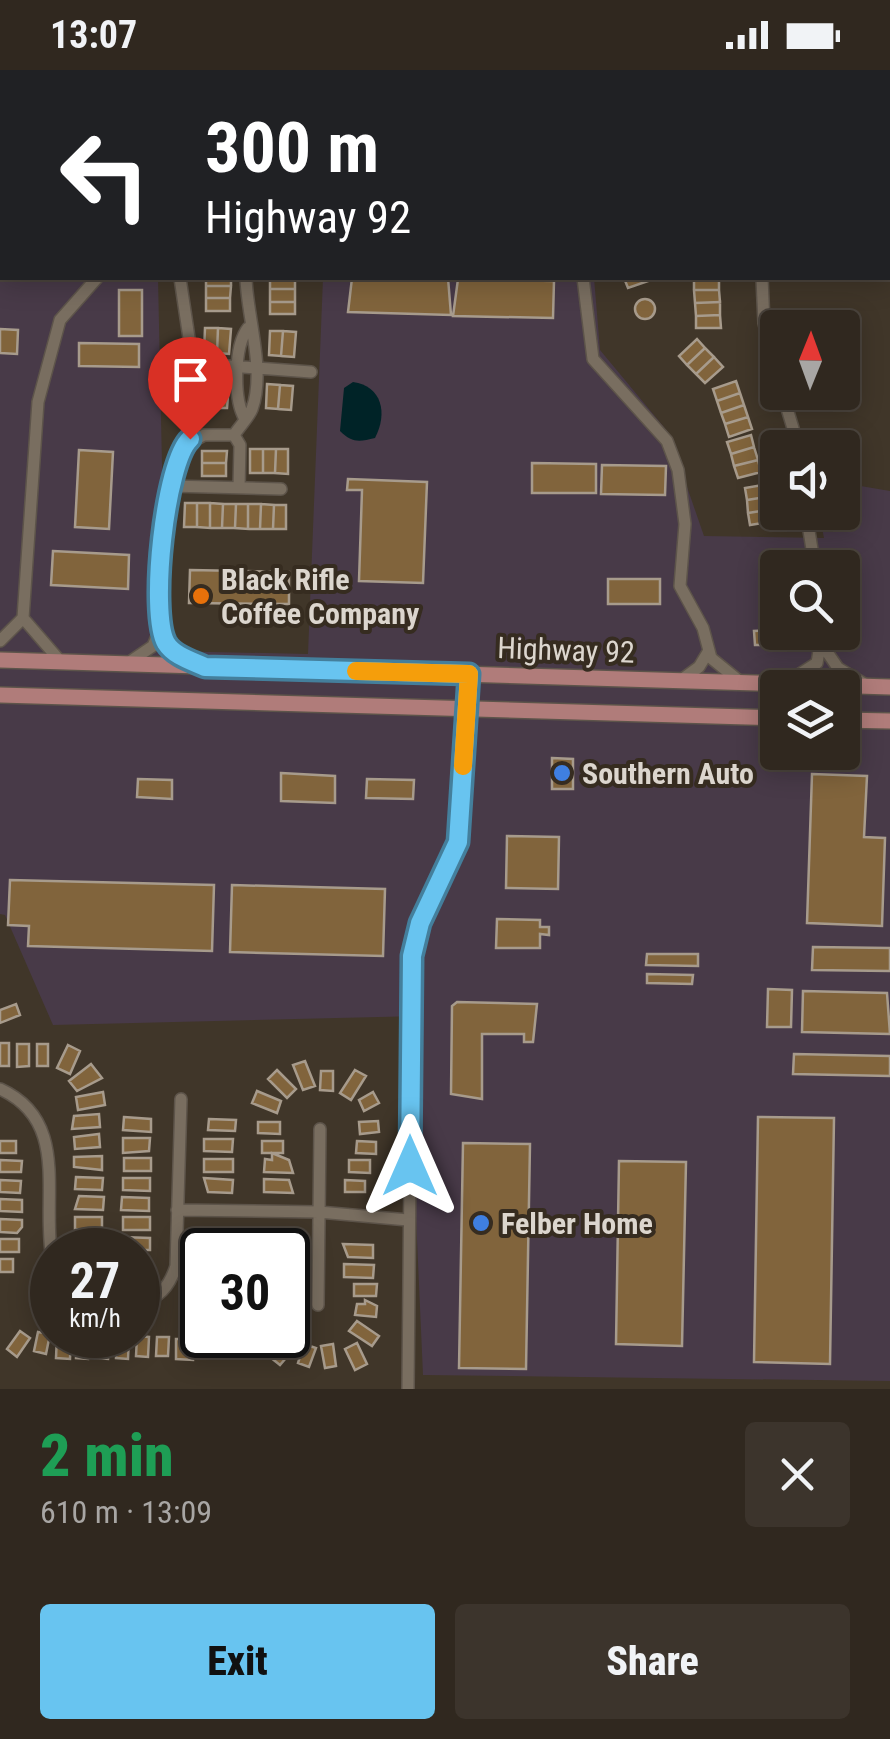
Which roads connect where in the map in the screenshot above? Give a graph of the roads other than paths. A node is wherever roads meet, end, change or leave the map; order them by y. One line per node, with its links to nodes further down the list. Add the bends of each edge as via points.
1 (96, 280): 16 (street, via 60,320 38,402)
2 (180, 280): 8 (street, via 192,358)
3 (246, 280): 7 (street)
4 (583, 280): 20 (street, via 593,359 667,441 678,470 685,524 680,586)
5 (762, 280): 6 (street)
6 (763, 310)
7 (248, 328): 8 (street, via 241,337); 9 (street, via 256,338)
8 (240, 368): 9 (street); 11 (street, via 238,407)
9 (255, 368): 10 (street); 11 (street, via 252,410)
10 (310, 372)
11 (245, 419): 12 (street)
12 (234, 434): 13 (street, via 190,439 174,463); 14 (street)
13 (172, 486): 14 (street); 17 (street)
14 (239, 488): 15 (street)
15 (282, 489)
16 (23, 618): 18 (street); 22 (street)
17 (160, 629): 23 (street, via 153,646); 24 (street, via 168,646)
18 (0, 641)
19 (826, 650): 30 (street, via 838,668)
20 (708, 652): 26 (street); 27 (street)
21 (0, 660): 22 (main road, Highway 92)
22 (61, 662): 23 (main road, Highway 92)
23 (127, 663): 24 (main road, Highway 92)
24 (205, 667): 25 (main road, Highway 92)
25 (469, 674): 26 (main road, Highway 92); 33 (street)
26 (680, 681): 27 (main road, Highway 92)
27 (743, 683): 28 (main road, Highway 92)
28 (760, 683)
29 (860, 686): 30 (main road, Highway 92)
30 (870, 686): 31 (main road, Highway 92)
31 (890, 687)
32 (0, 695): 33 (main road, Highway 92)
33 (466, 710): 36 (main road, Highway 92); 44 (street, via 458,842 412,956)
34 (890, 711): 35 (main road)
35 (860, 717)
36 (760, 718)
37 (860, 721): 38 (main road)
38 (890, 722)
39 (0, 1089): 45 (street, via 38,1116)
40 (181, 1099): 42 (street)
41 (320, 1129): 43 (street)
42 (178, 1210): 43 (street); 46 (street, via 176,1266)
43 (318, 1212): 44 (street); 47 (street)
44 (408, 1220): 48 (street)
45 (51, 1228)
46 (160, 1294)
47 (318, 1305)
48 (408, 1389)

